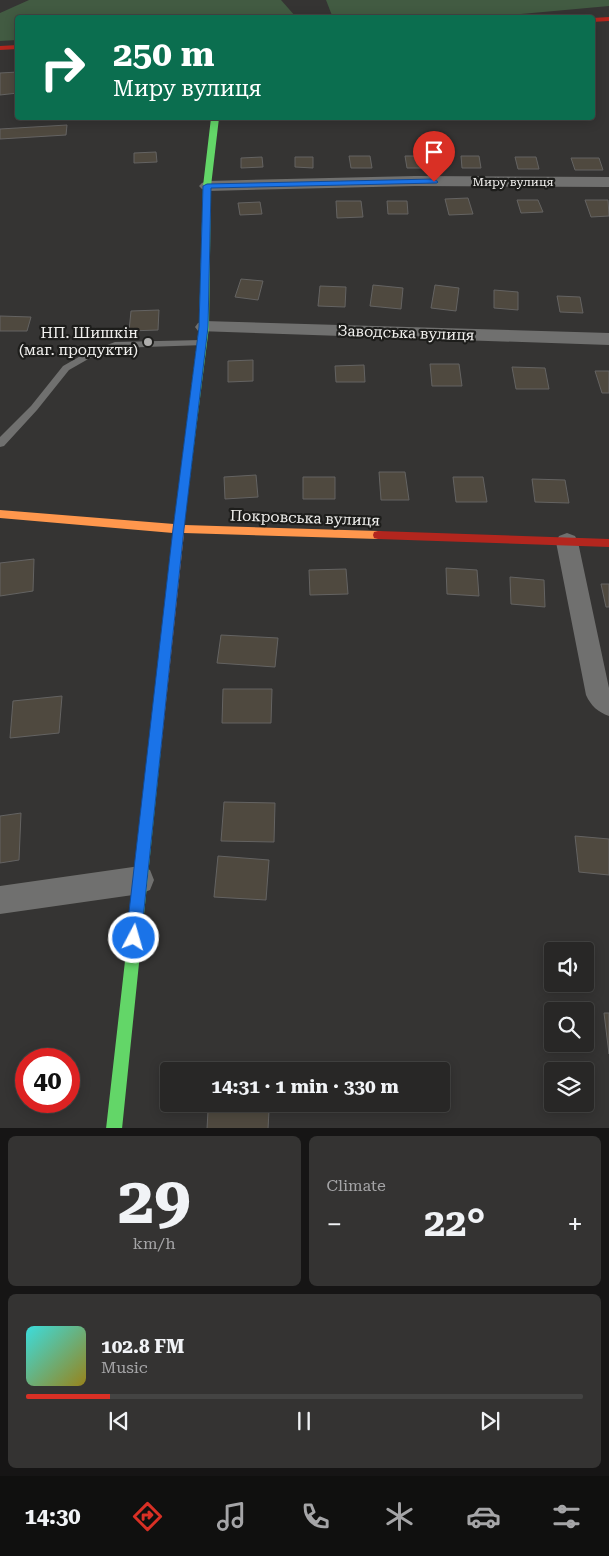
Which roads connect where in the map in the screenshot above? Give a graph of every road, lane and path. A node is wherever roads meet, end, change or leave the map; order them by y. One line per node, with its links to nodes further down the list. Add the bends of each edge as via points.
1 (609, 19): 2 (street)
2 (595, 20)
3 (15, 47): 4 (street)
4 (0, 48)
5 (214, 120): 7 (street)
6 (609, 182): 7 (street, Миру вулиця)
7 (207, 186): 8 (street)
8 (203, 335): 9 (street, Заводська вулиця); 10 (lane, via 115,345 88,356 66,368); 12 (street)
9 (609, 340)
10 (0, 443)
11 (0, 514): 12 (street, Покровська вулиця)
12 (178, 529): 13 (street, Покровська вулиця); 16 (street)
13 (567, 542): 14 (street, Покровська вулиця); 15 (street, via 598,695)
14 (609, 543)
15 (609, 705)
16 (140, 880): 17 (street); 18 (street)
17 (0, 900)
18 (114, 1128)

